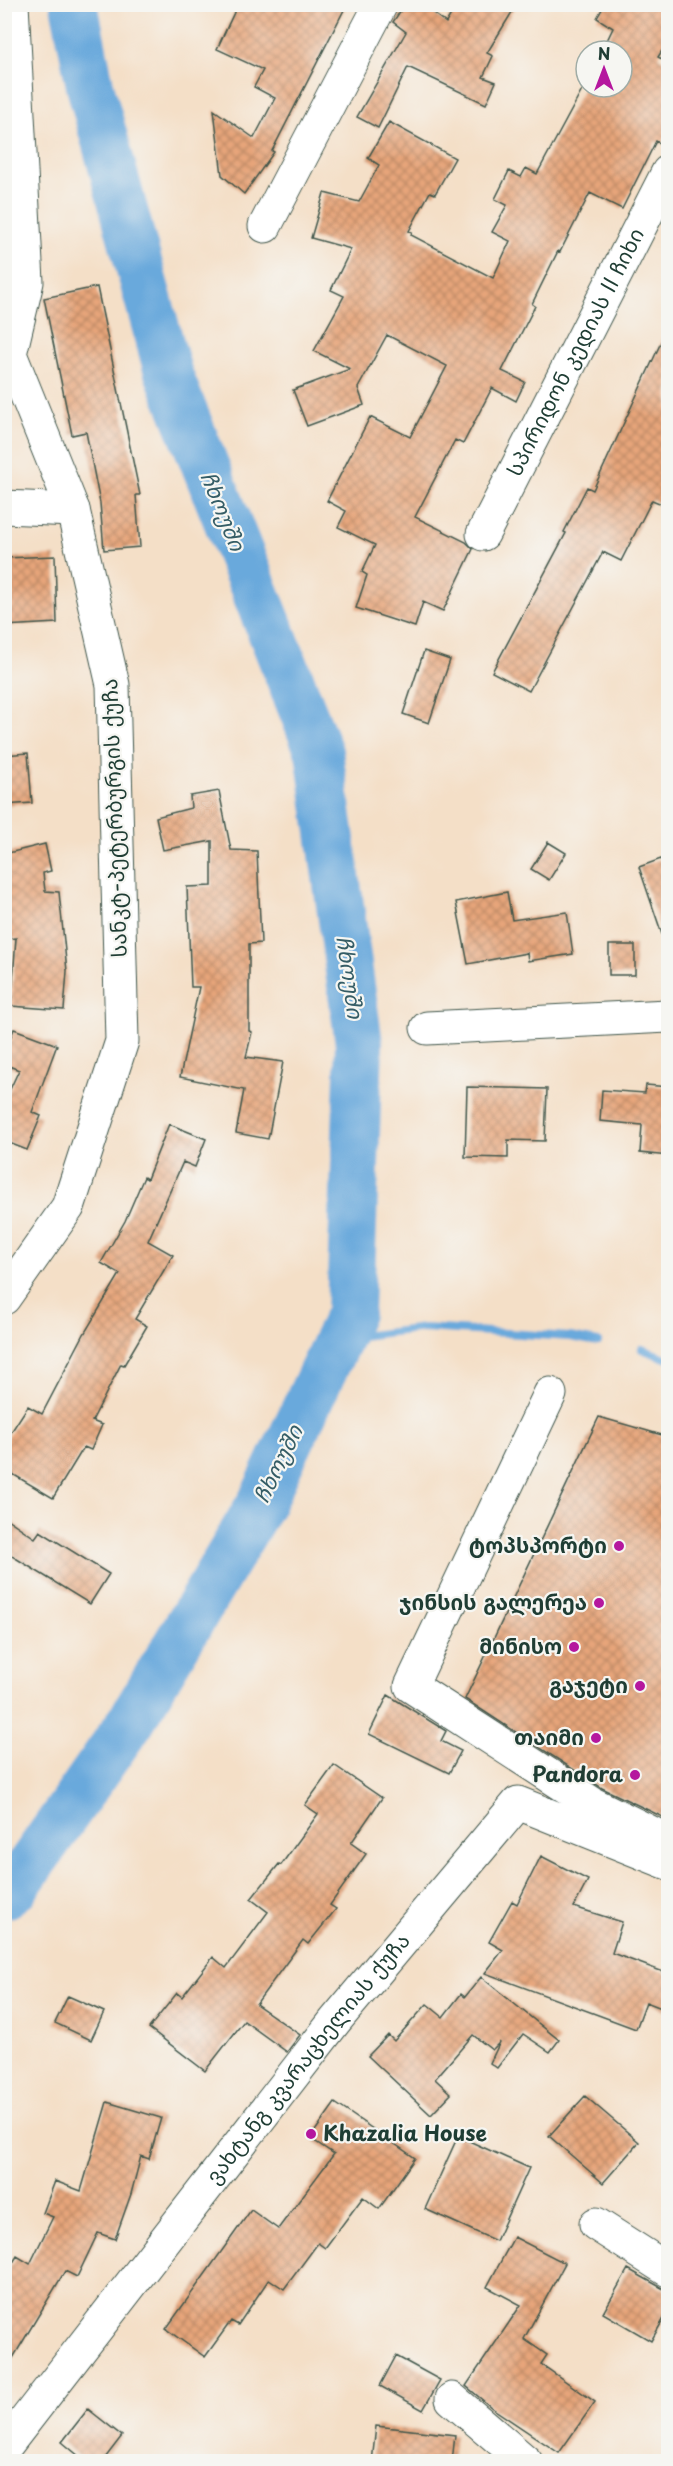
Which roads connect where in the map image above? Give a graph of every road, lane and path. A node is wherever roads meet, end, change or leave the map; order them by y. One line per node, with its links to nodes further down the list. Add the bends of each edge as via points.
1 (12, 4): 5 (street, სანკტ-პეტერბურგის ქუჩა, via 27,282)
2 (381, 4): 4 (street)
3 (669, 172): 8 (street, სპირიდონ კედიას II ჩიხი)
4 (265, 226)
5 (7, 358): 7 (street, სანკტ-პეტერბურგის ქუჩა)
6 (4, 507): 7 (street)
7 (73, 510): 11 (street, სანკტ-პეტერბურგის ქუჩა, via 114,685 122,1041 68,1207)
8 (483, 534)
9 (669, 1016): 10 (street)
10 (427, 1028)
11 (4, 1298)
12 (550, 1394): 13 (street, via 411,1686 593,1804)
13 (669, 1840)
14 (669, 1863): 18 (street, ვახტანგ კვარაცხელიას ქუჩა, via 518,1803 335,2021)
15 (596, 2224): 16 (street)
16 (669, 2270)
17 (452, 2399): 19 (street)
18 (4, 2448)
19 (526, 2462)

